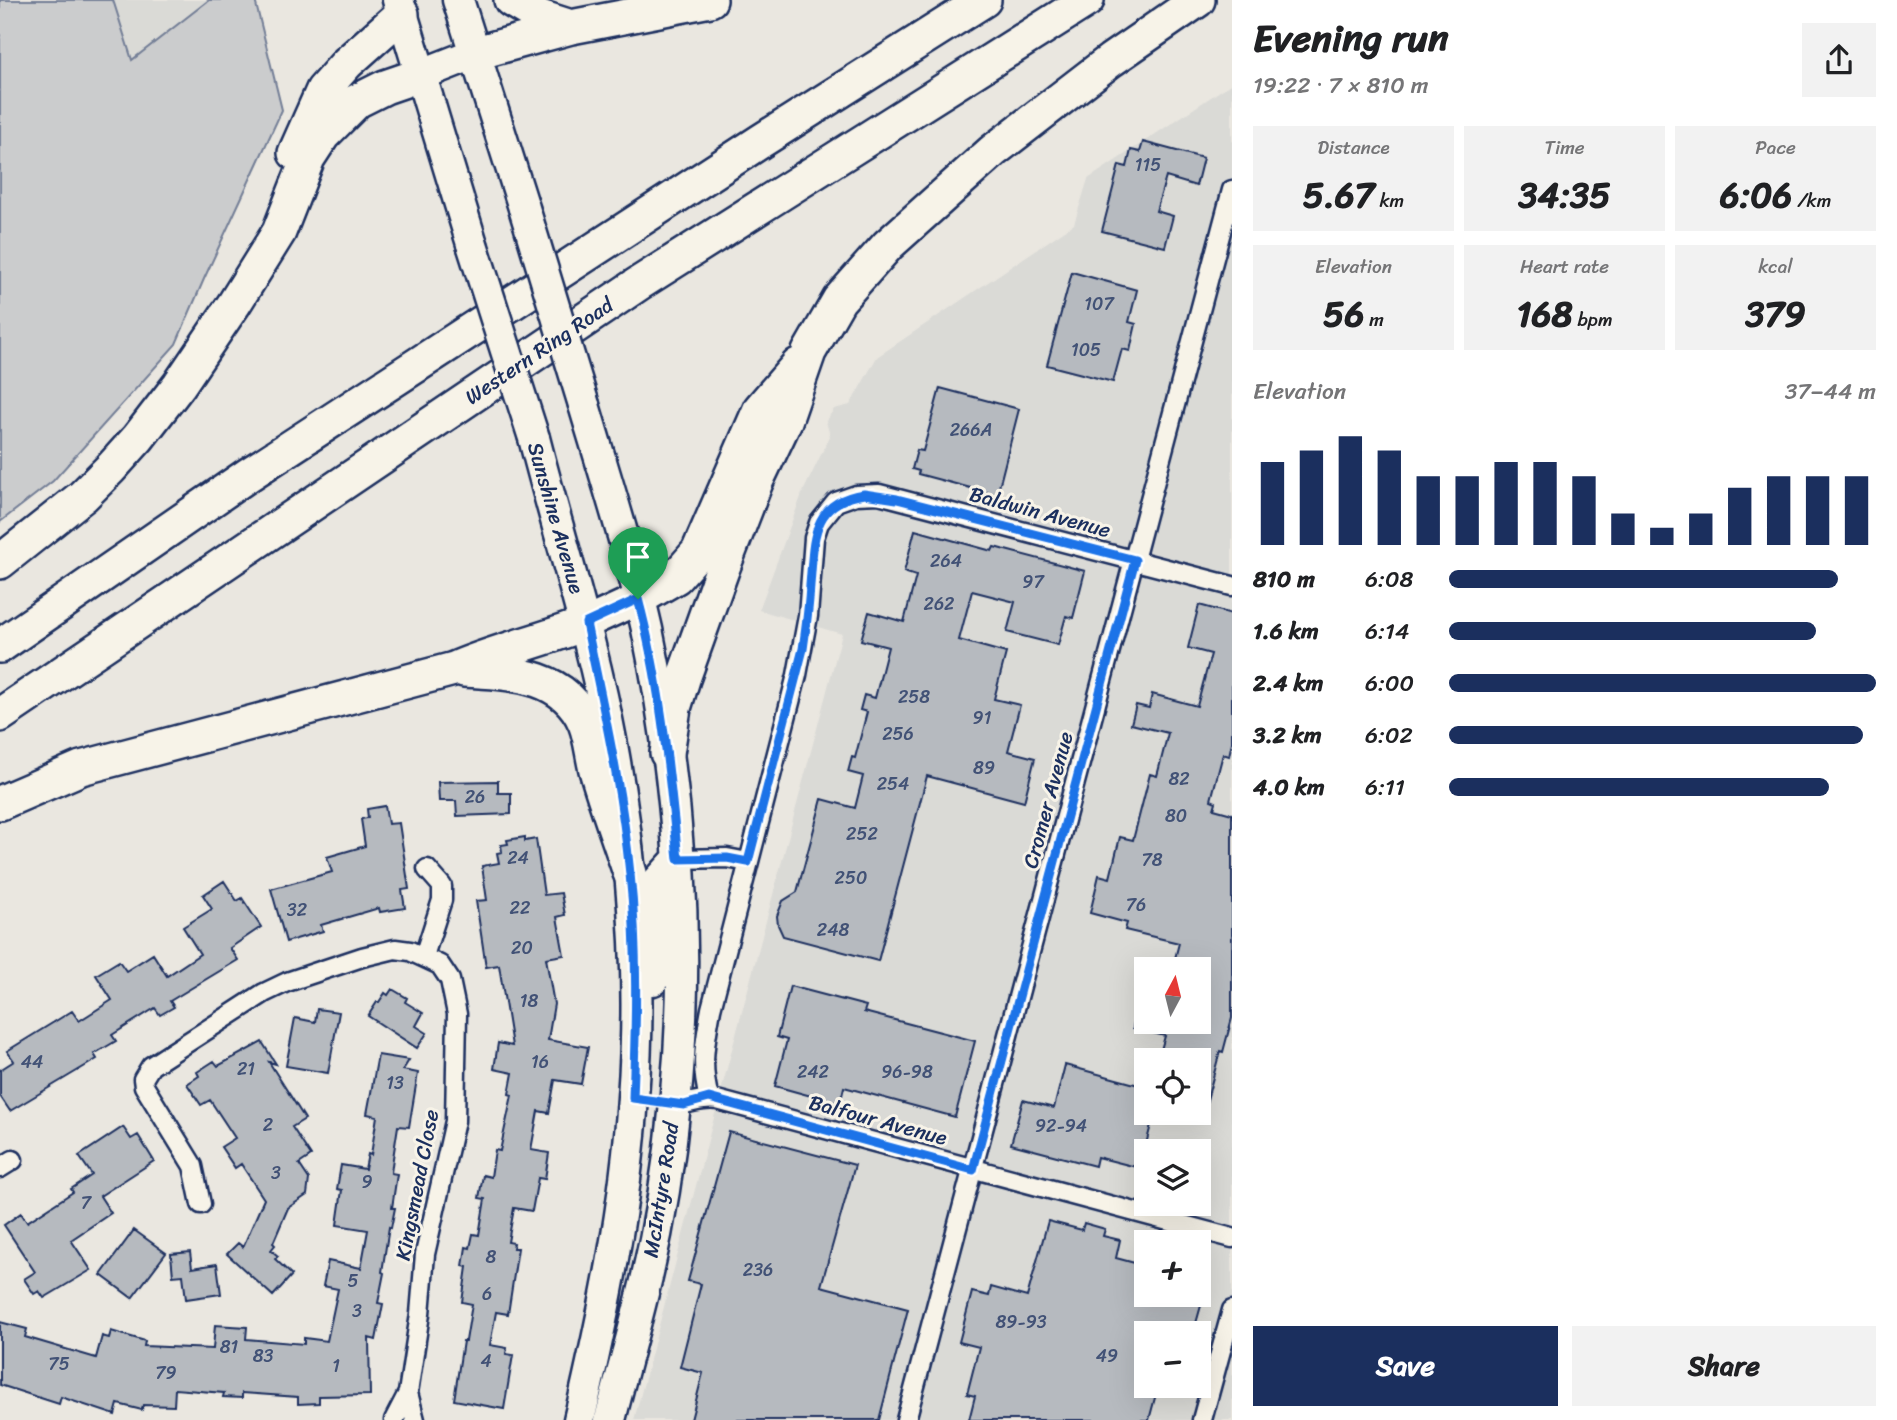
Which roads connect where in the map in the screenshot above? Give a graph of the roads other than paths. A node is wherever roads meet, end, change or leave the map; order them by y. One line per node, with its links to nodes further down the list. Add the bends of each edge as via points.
1 (458, 0): 9 (main road)
2 (511, 0): 8 (highway, via 540,17)
3 (710, 0): 8 (highway)
4 (984, 0): 19 (highway, via 260,467)
5 (1087, 0): 21 (highway, Western Ring Road, via 638,284)
6 (1198, 0): 13 (highway, via 993,151 888,245 839,300)
7 (400, 7): 10 (main road, Sunshine Avenue); 12 (highway, via 323,90)
8 (571, 27): 9 (highway)
9 (476, 53): 10 (main road); 17 (main road, bridge)
10 (420, 75): 12 (highway, via 357,101 323,135 308,158 279,232); 18 (main road, Sunshine Avenue, bridge, via 534,438)
11 (1232, 190): 14 (street, Cromer Avenue)
12 (234, 304): 15 (highway, via 138,438 83,496)
13 (809, 352): 17 (highway, via 760,409 698,552 676,577); 22 (highway, via 687,665)
14 (1135, 560): 16 (street, Baldwin Avenue); 25 (street, Baldwin Avenue, via 878,494 836,502 814,538 803,649); 33 (street, Cromer Avenue)
15 (0, 562)
16 (1232, 586)
17 (638, 599): 18 (main road); 22 (main road)
18 (586, 623): 20 (highway); 27 (main road, Sunshine Avenue, via 612,743)
19 (0, 646)
20 (454, 669): 23 (highway, via 81,768); 27 (highway, via 536,678 573,705 585,723)
21 (0, 715)
22 (667, 753): 24 (main road)
23 (0, 803)
24 (678, 859): 25 (street); 29 (main road, via 658,881 655,970); 32 (main road, McIntyre Road, via 682,1007)
25 (748, 862): 31 (street, via 703,1055)
26 (427, 870): 28 (street, via 442,886 442,900)
27 (630, 873): 29 (main road, Sunshine Avenue)
28 (424, 956): 34 (street, via 396,949 287,982 151,1066 143,1079 147,1094 193,1166); 37 (street, Kingsmead Close, via 440,965 455,997 458,1090 425,1254)
29 (635, 1051): 30 (main road, McIntyre Road)
30 (633, 1098): 32 (main road); 40 (main road, McIntyre Road, via 614,1247)
31 (709, 1098): 32 (street, Balfour Avenue); 33 (street, Balfour Avenue)
32 (675, 1104): 41 (main road, McIntyre Road, via 645,1284)
33 (973, 1170): 35 (street, Balfour Avenue); 42 (street, Cromer Avenue)
34 (201, 1204)
35 (1232, 1238)
36 (1232, 1310): 43 (street)
37 (408, 1393): 38 (street, Kingsmead Close); 39 (street, Kingsmead Close)
38 (394, 1420)
39 (415, 1420)
40 (579, 1420)
41 (610, 1420)
42 (906, 1420)
43 (1202, 1420)

